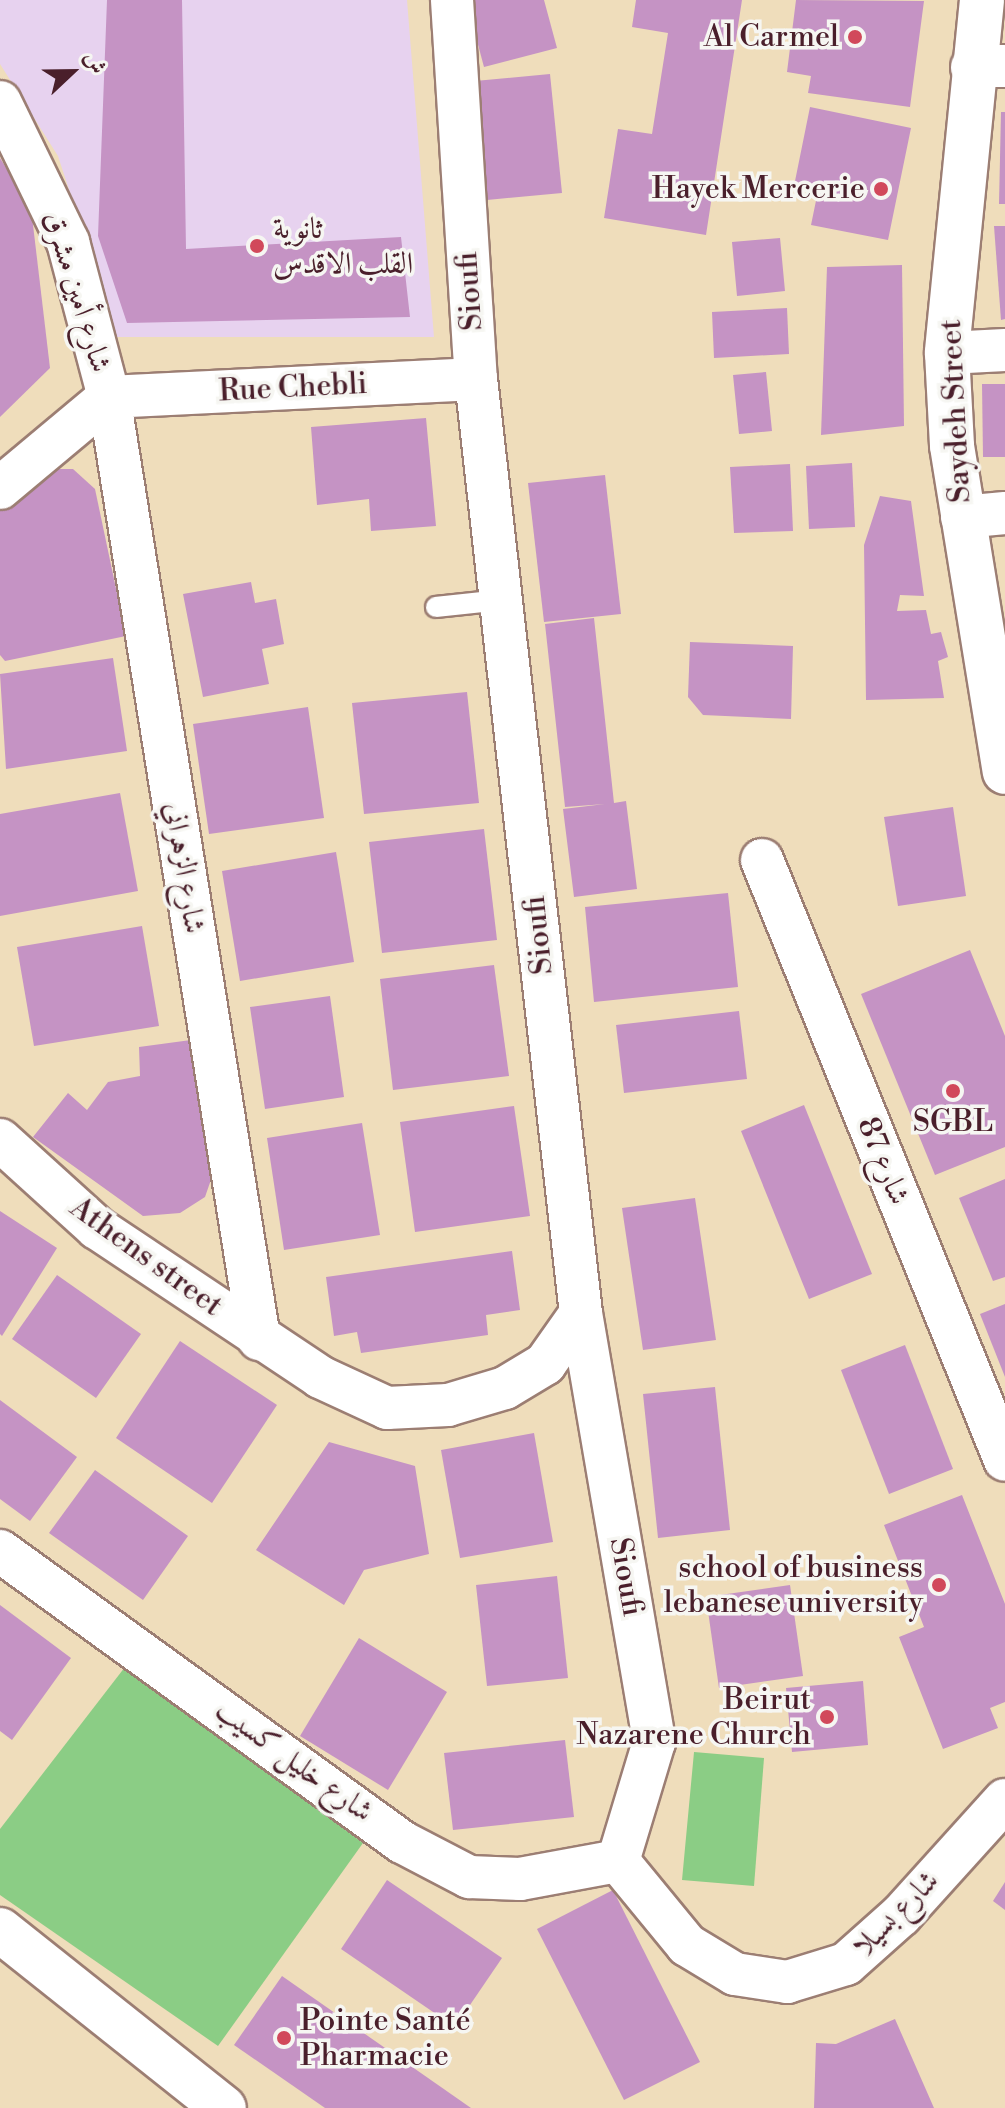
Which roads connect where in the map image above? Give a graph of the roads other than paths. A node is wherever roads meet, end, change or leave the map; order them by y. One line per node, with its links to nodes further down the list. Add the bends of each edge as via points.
1 (452, 0): 7 (street, Sioufi)
2 (982, 0): 3 (street, Saydeh Street)
3 (989, 66): 6 (street, Saydeh Street)
4 (0, 102): 8 (street, شارع أمين مشرق, via 68,242)
5 (1005, 350): 6 (street)
6 (947, 353): 11 (street, Saydeh Street)
7 (476, 379): 8 (street, Rue Chebli); 12 (street, Sioufi)
8 (109, 397): 9 (street); 18 (street, شارع الزهراني)
9 (0, 488)
10 (1005, 513): 11 (street)
11 (962, 517): 14 (street, Saydeh Street)
12 (501, 600): 13 (lane); 17 (street, Sioufi)
13 (436, 607)
14 (1005, 772)
15 (762, 860): 19 (street, شارع 87)
16 (0, 1140): 18 (street, Athens street, via 97,1228)
17 (581, 1313): 18 (street, via 545,1364 505,1388 448,1405 387,1408 320,1377); 22 (street, Sioufi, via 654,1742)
18 (259, 1339)
19 (1005, 1460)
20 (0, 1551): 22 (street, شارع خليل كسيب, via 402,1842 469,1877 520,1879)
21 (1005, 1800): 22 (street, شارع بسيلا, via 901,1915 846,1964 787,1982 735,1974 687,1945)
22 (618, 1861)
23 (0, 1930): 24 (street)
24 (224, 2108)

